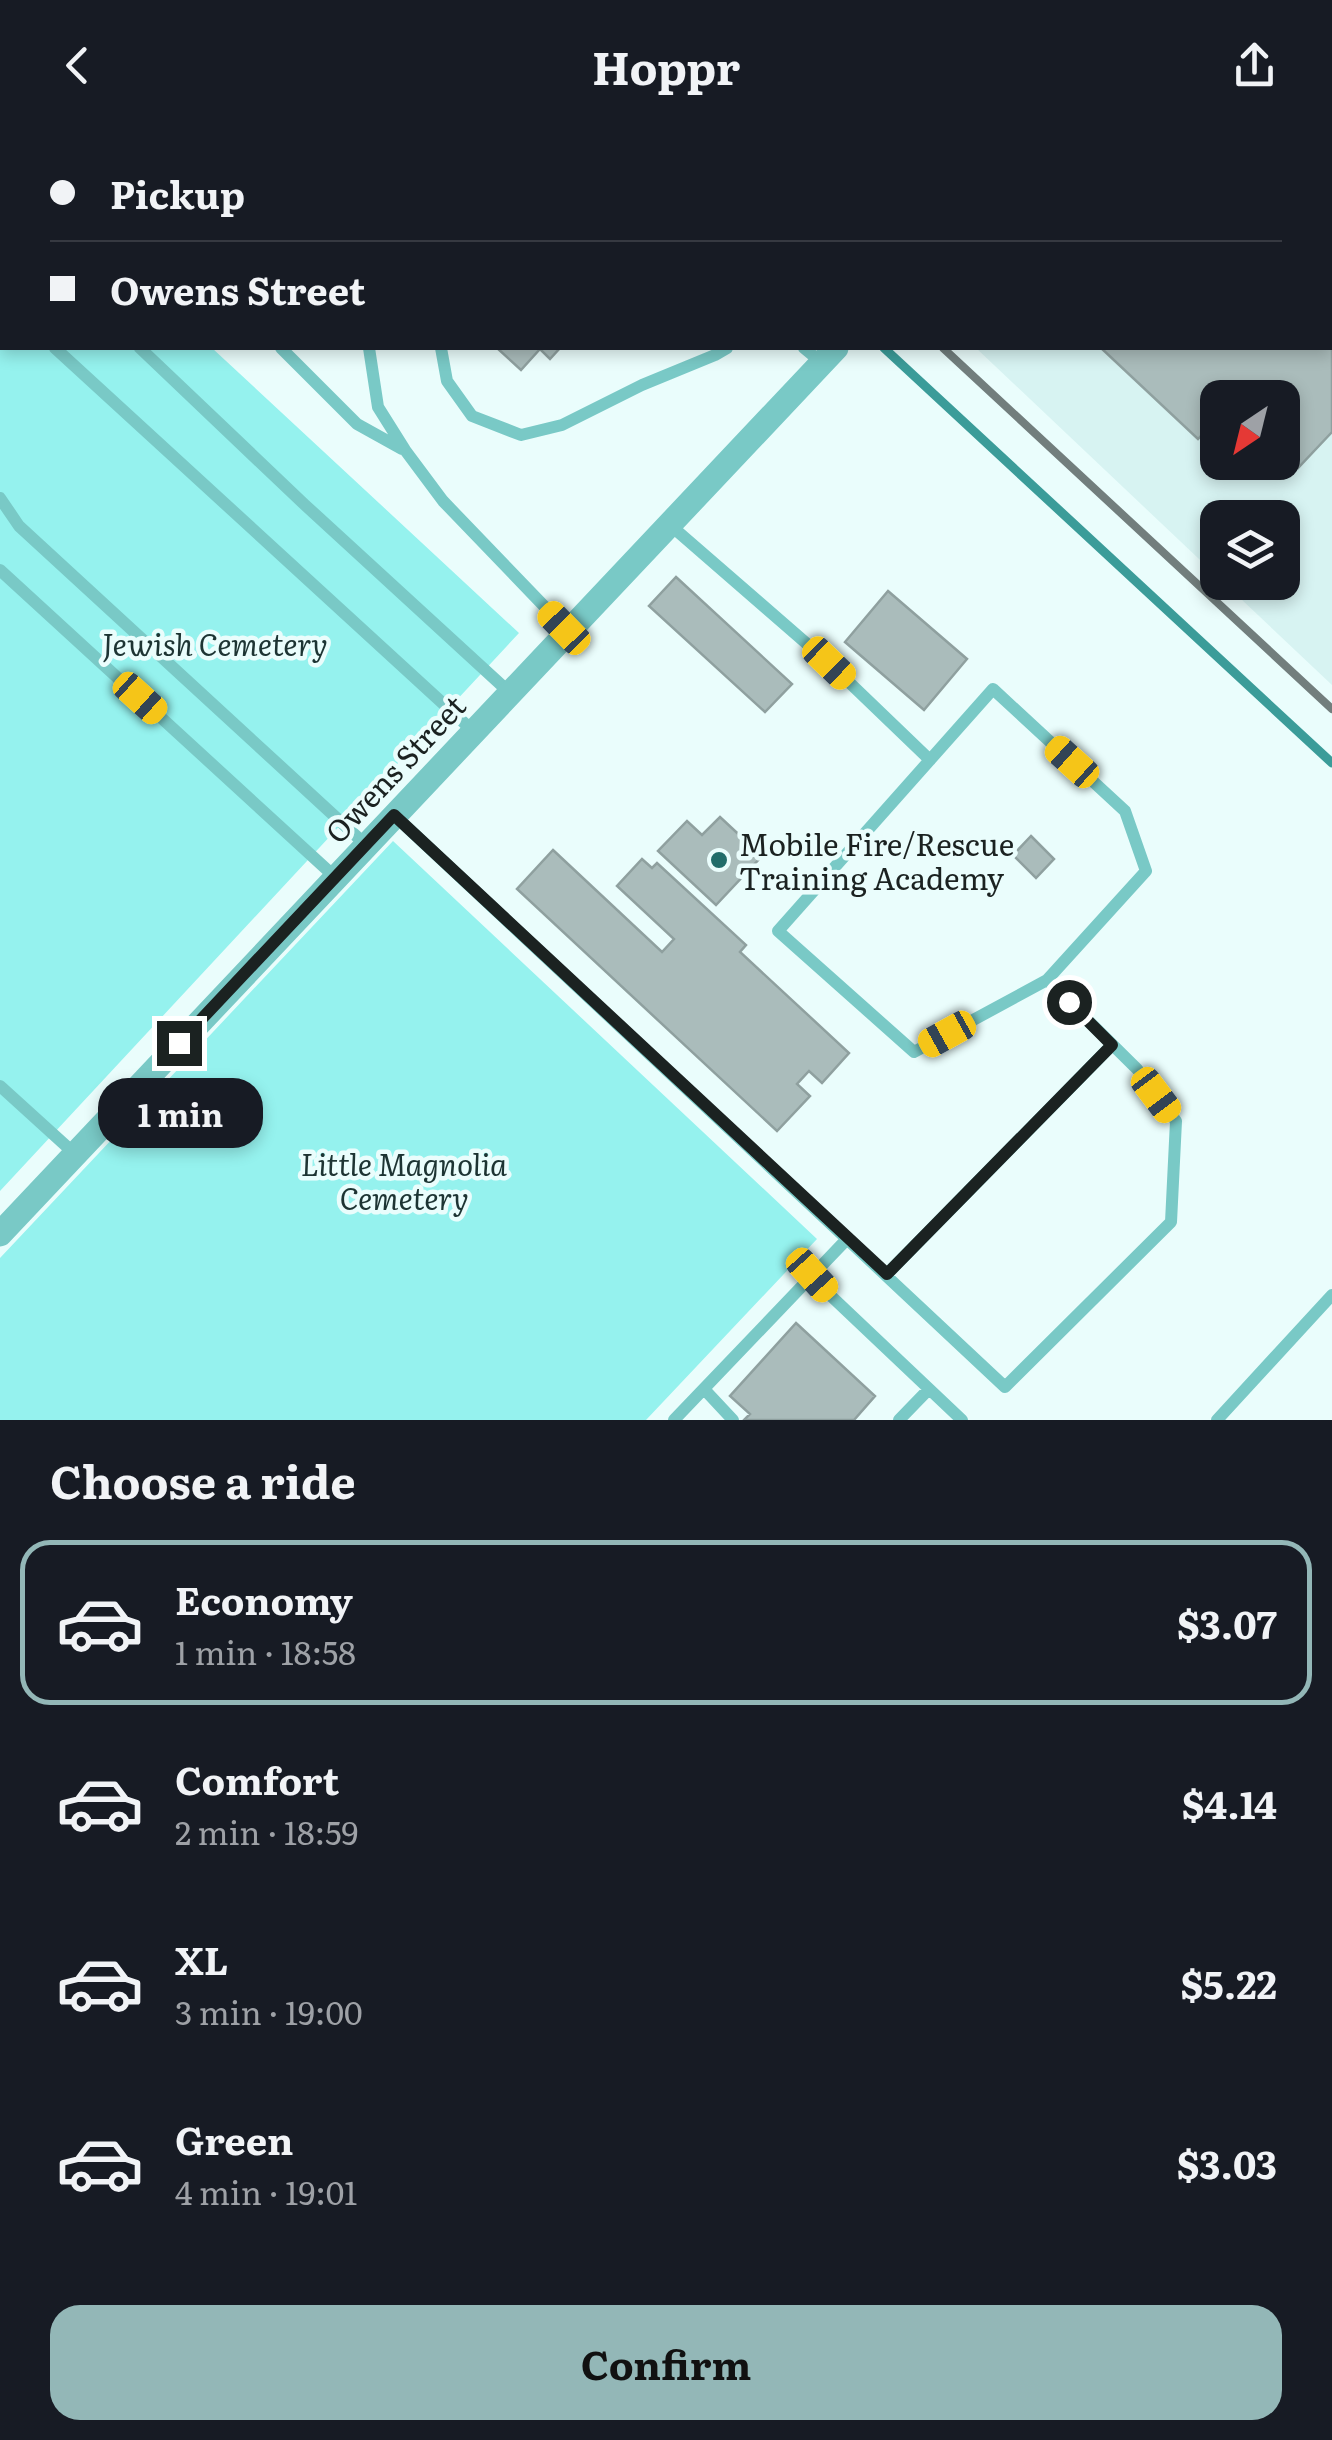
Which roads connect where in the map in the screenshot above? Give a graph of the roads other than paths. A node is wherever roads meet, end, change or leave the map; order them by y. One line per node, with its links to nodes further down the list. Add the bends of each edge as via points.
1 (58, 350): 14 (lane)
2 (142, 350): 13 (lane)
3 (283, 350): 8 (lane, via 357,424)
4 (369, 350): 8 (lane, via 378,407)
5 (440, 350): 6 (lane, via 447,381 472,416 521,435 562,426)
6 (724, 350)
7 (821, 353): 10 (street, Owens Street)
8 (404, 450): 12 (lane)
9 (0, 498): 17 (lane, via 19,526)
10 (669, 524): 12 (street, Owens Street); 15 (lane)
11 (0, 570): 18 (lane)
12 (568, 631): 13 (street, Owens Street)
13 (510, 693): 14 (street, Owens Street)
14 (473, 731): 16 (street, Owens Street)
15 (930, 760): 19 (lane, via 993,689 1125,811 1146,871); 19 (lane, via 778,931 914,1052)
16 (394, 815): 17 (street, Owens Street); 24 (lane)
17 (366, 845): 18 (street, Owens Street)
18 (336, 877): 22 (street, Owens Street)
19 (1047, 980): 20 (lane)
20 (1112, 1045): 25 (lane); 25 (lane, via 1176,1121 1171,1222 1006,1387)
21 (0, 1086): 22 (lane)
22 (75, 1154): 23 (street, Owens Street)
23 (0, 1234)
24 (848, 1238): 25 (lane); 26 (lane)
25 (887, 1274)
26 (812, 1275): 28 (lane); 29 (lane)
27 (1332, 1295): 34 (lane)
28 (704, 1388): 30 (lane); 31 (lane)
29 (929, 1389): 32 (lane); 33 (lane)
30 (674, 1420)
31 (734, 1420)
32 (899, 1420)
33 (962, 1420)
34 (1217, 1420)

